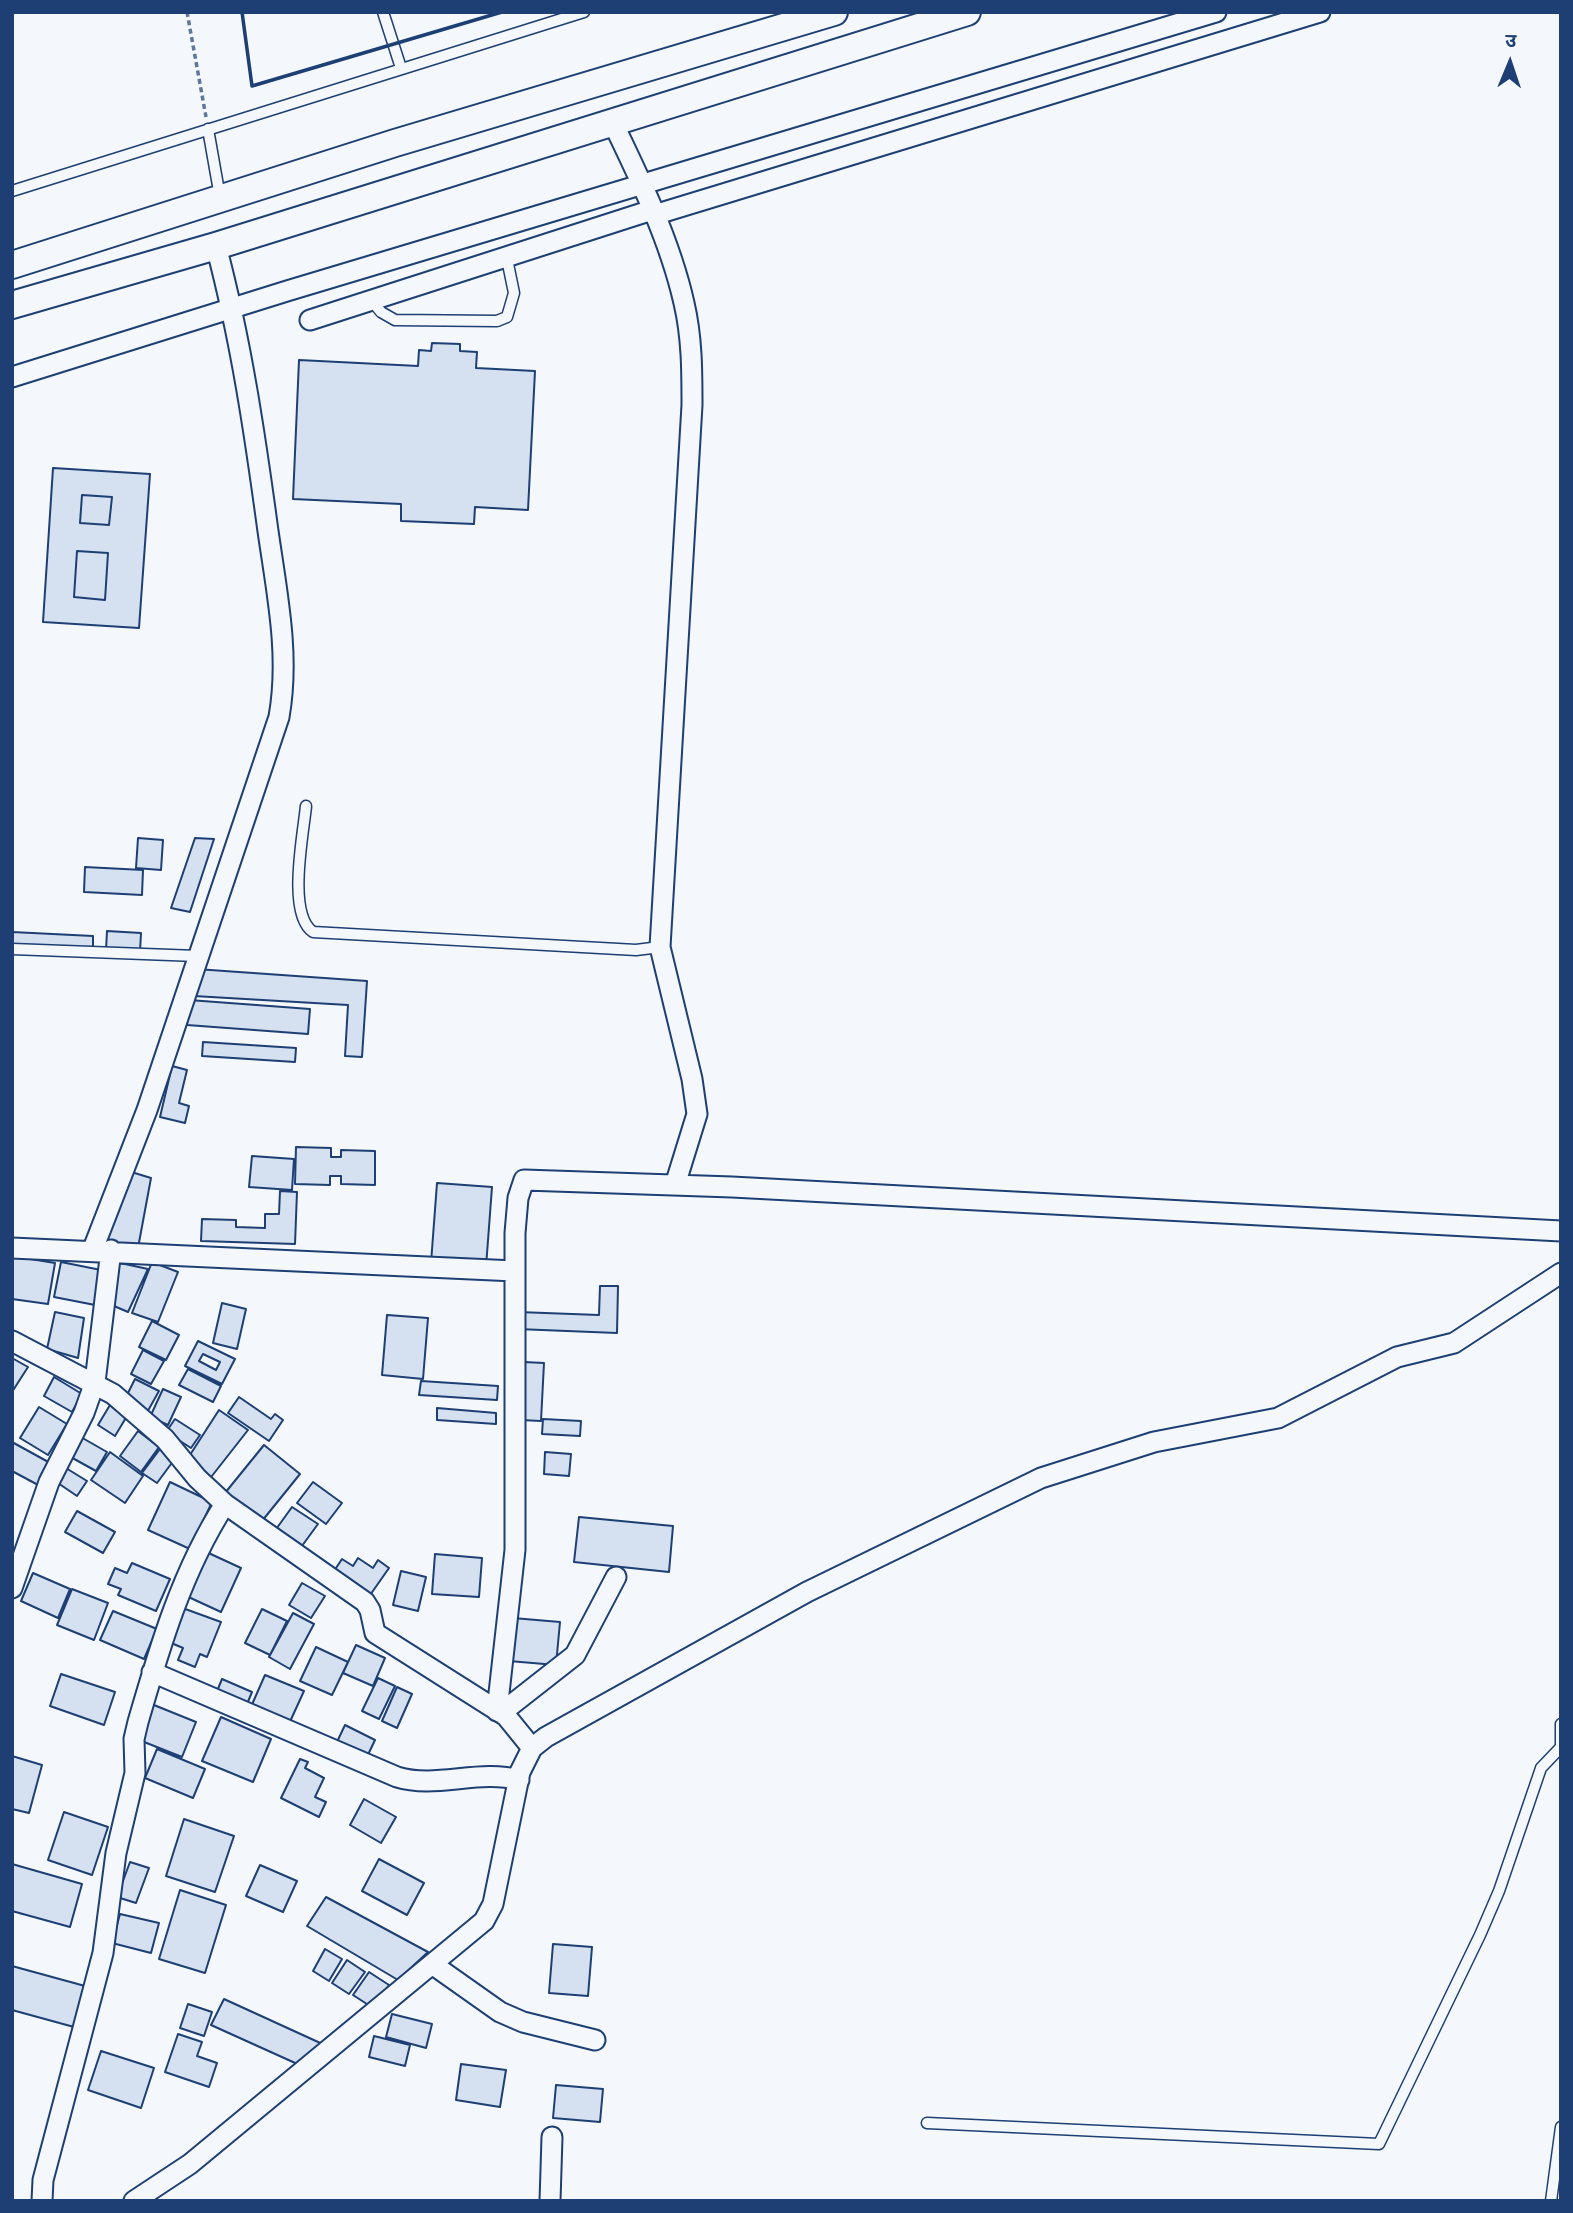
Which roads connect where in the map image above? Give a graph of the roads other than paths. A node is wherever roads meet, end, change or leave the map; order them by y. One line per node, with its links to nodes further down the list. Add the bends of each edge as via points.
1 (383, 12): 7 (lane)
2 (584, 12): 7 (lane)
3 (834, 12): 12 (street)
4 (967, 12): 8 (street)
5 (1216, 12): 10 (street)
6 (1320, 12): 13 (street)
7 (401, 68): 9 (lane)
8 (613, 123): 10 (street); 14 (street)
9 (208, 129): 11 (lane); 12 (lane)
10 (642, 184): 13 (street); 19 (street)
11 (12, 191)
12 (221, 198): 16 (street)
13 (653, 212): 15 (street); 23 (street, via 684,304 692,356)
14 (216, 246): 18 (street); 19 (street)
15 (507, 259): 17 (street); 17 (lane, via 514,293 507,317 497,321 395,320)
16 (12, 265)
17 (372, 301): 20 (street)
18 (12, 305)
19 (232, 308): 21 (street); 25 (street, via 261,480 285,669 279,718)
20 (310, 320)
21 (12, 377)
22 (306, 806): 23 (lane, via 299,903 302,921 313,932 636,950)
23 (660, 947): 26 (street, via 696,1102 695,1127)
24 (12, 949): 25 (lane)
25 (197, 956): 29 (street)
26 (675, 1185): 27 (street); 30 (street, via 524,1180 518,1198)
27 (1561, 1231)
28 (12, 1248): 29 (street)
29 (102, 1250): 30 (street); 33 (street)
30 (515, 1271): 38 (street, via 515,1550)
31 (1561, 1273): 41 (street, via 1454,1343 1397,1357 1278,1418 1154,1442 1041,1478 807,1592)
32 (12, 1341): 33 (street)
33 (95, 1382): 34 (street, via 165,1438); 36 (street, via 49,1482)
34 (225, 1504): 37 (street, via 184,1579); 38 (street, via 365,1602 372,1627 381,1638)
35 (616, 1577): 38 (street, via 575,1655)
36 (12, 1588)
37 (152, 1672): 42 (street, via 397,1777 414,1781 500,1776); 48 (street, via 135,1732 135,1773 116,1853 103,1953 43,2180)
38 (499, 1712): 41 (street)
39 (1561, 1724): 40 (lane)
40 (1561, 1747): 45 (lane, via 1541,1768 1480,1935 1379,2144)
41 (532, 1748): 42 (street)
42 (519, 1780): 43 (street, via 489,1913)
43 (432, 1964): 44 (street, via 500,2012); 49 (street, via 190,2164)
44 (595, 2040)
45 (927, 2123)
46 (1561, 2127): 51 (lane)
47 (552, 2137): 50 (street)
48 (42, 2201)
49 (134, 2201)
50 (550, 2201)
51 (1551, 2201)

